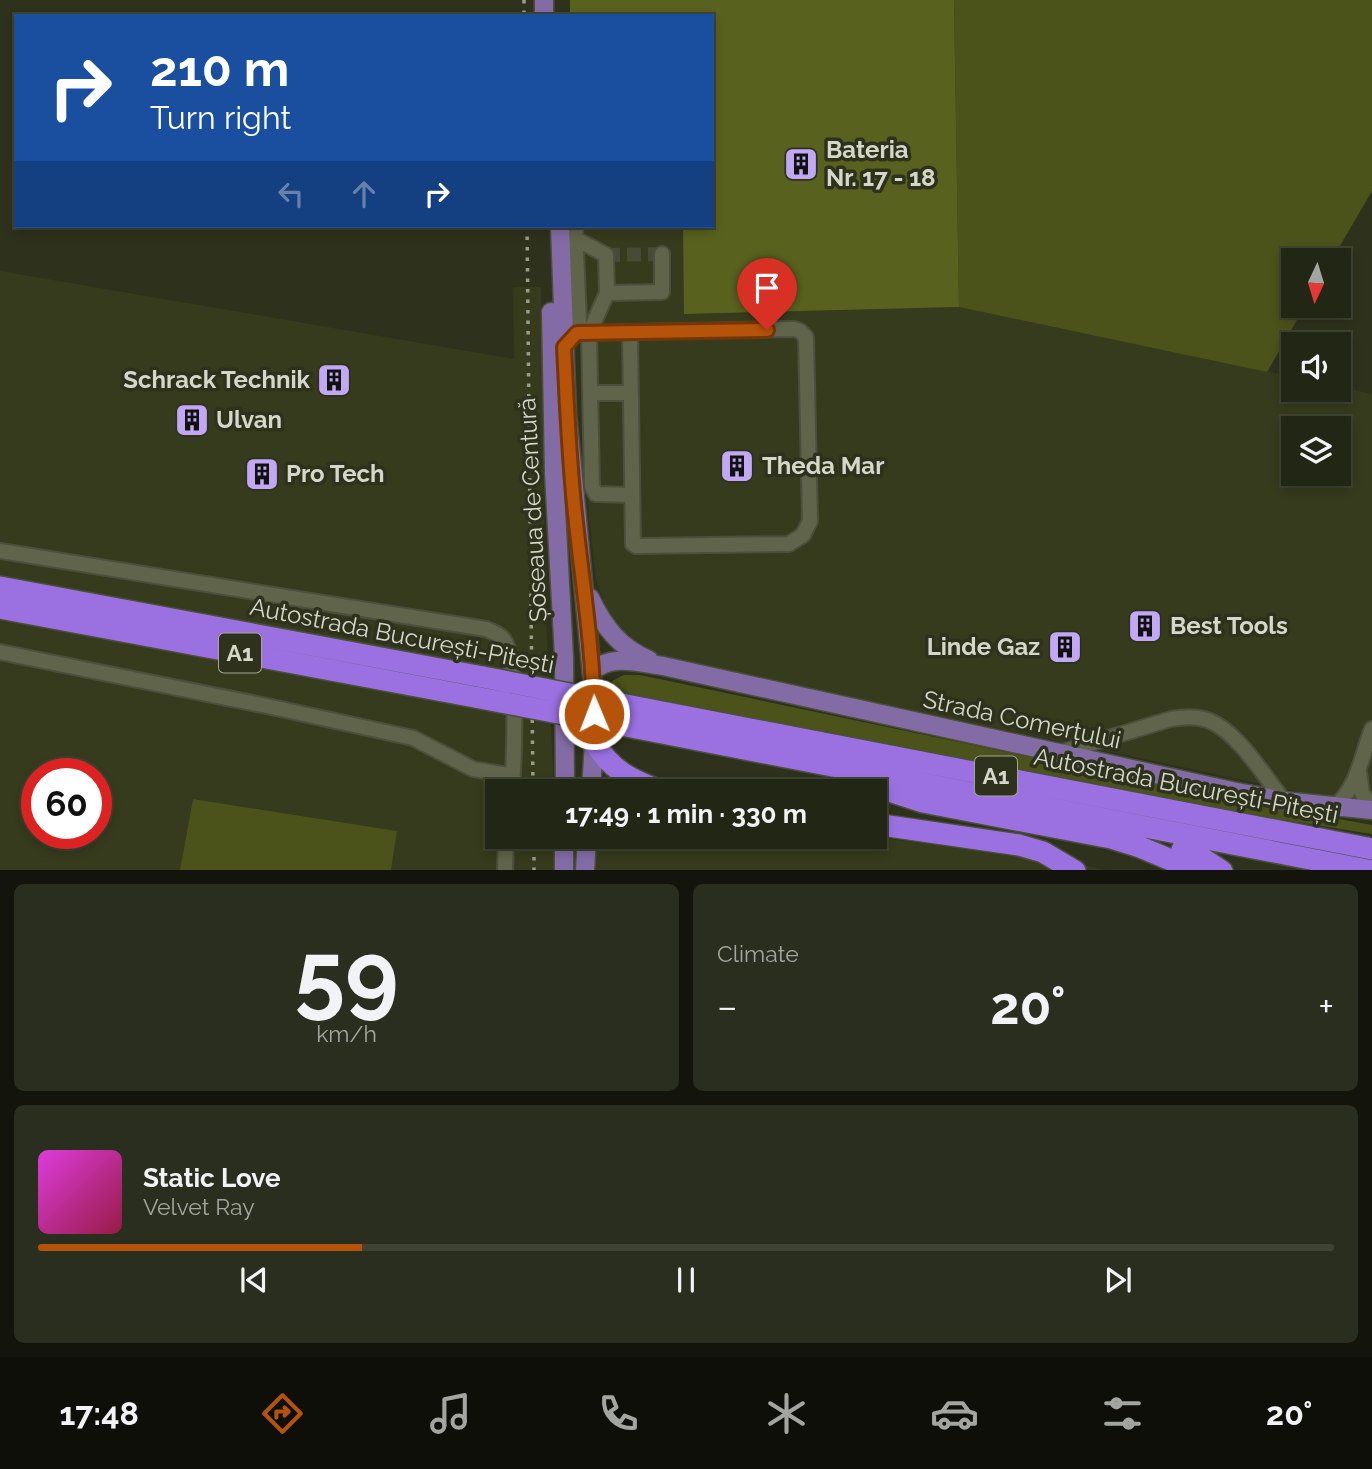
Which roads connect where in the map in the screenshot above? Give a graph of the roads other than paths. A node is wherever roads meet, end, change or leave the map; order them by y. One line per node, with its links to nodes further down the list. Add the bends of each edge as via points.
1 (549, 228): 29 (main road, Șoseaua de Centură)
2 (560, 228): 8 (main road, Șoseaua de Centură)
3 (575, 232): 5 (street, via 606,255); 7 (street)
4 (662, 254): 5 (street, via 662,292)
5 (607, 293): 7 (street)
6 (630, 332): 7 (street); 10 (street); 11 (street, via 794,329 804,334 810,521 803,536 789,544 636,546)
7 (583, 333): 8 (street); 9 (street)
8 (564, 347): 14 (main road, Șoseaua de Centură)
9 (591, 393): 10 (street); 11 (street, via 593,492)
10 (630, 393): 11 (street)
11 (631, 495)
12 (0, 551): 28 (street, via 495,633 506,643 512,667)
13 (0, 587): 19 (highway, Autostrada București-Pitești / A1)
14 (585, 589): 17 (main road, via 609,631 624,646); 18 (main road, Șoseaua de Centură)
15 (0, 608): 19 (highway, Autostrada București-Pitești / A1)
16 (0, 652): 27 (street, via 413,738)
17 (663, 666): 18 (main road, via 615,661); 23 (main road, Strada Comerțului)
18 (592, 671): 22 (main road, Șoseaua de Centură)
19 (482, 688): 20 (highway, Autostrada București-Pitești / A1, bridge)
20 (618, 714): 24 (highway, Autostrada București-Pitești / A1); 39 (highway, Autostrada București-Pitești / A1)
21 (1372, 729): 25 (street)
22 (594, 742): 30 (main road, Șoseaua de Centură); 31 (highway, via 610,765)
23 (1059, 753): 32 (main road, Strada Comerțului); 32 (street, via 1171,719 1202,718 1232,736)
24 (808, 762): 26 (highway, Autostrada București-Pitești / A1); 44 (highway, via 900,796 1101,836)
25 (1359, 771): 33 (street, via 1346,796); 34 (street, via 1362,793)
26 (895, 778): 45 (highway, via 948,797 1161,842); 46 (highway, Autostrada București-Pitești / A1)
27 (499, 779)
28 (512, 779)
29 (565, 779)
30 (592, 779)
31 (634, 779)
32 (1284, 801): 33 (main road, Strada Comerțului)
33 (1333, 807): 34 (main road, Strada Comerțului)
34 (1372, 808)
35 (887, 826): 43 (highway, via 1019,845 1044,852)
36 (506, 849): 40 (street)
37 (564, 849): 41 (main road)
38 (586, 849): 42 (main road)
39 (1372, 849)
40 (505, 870)
41 (564, 870)
42 (585, 870)
43 (1074, 870)
44 (1197, 870)
45 (1222, 870)
46 (1371, 870)

